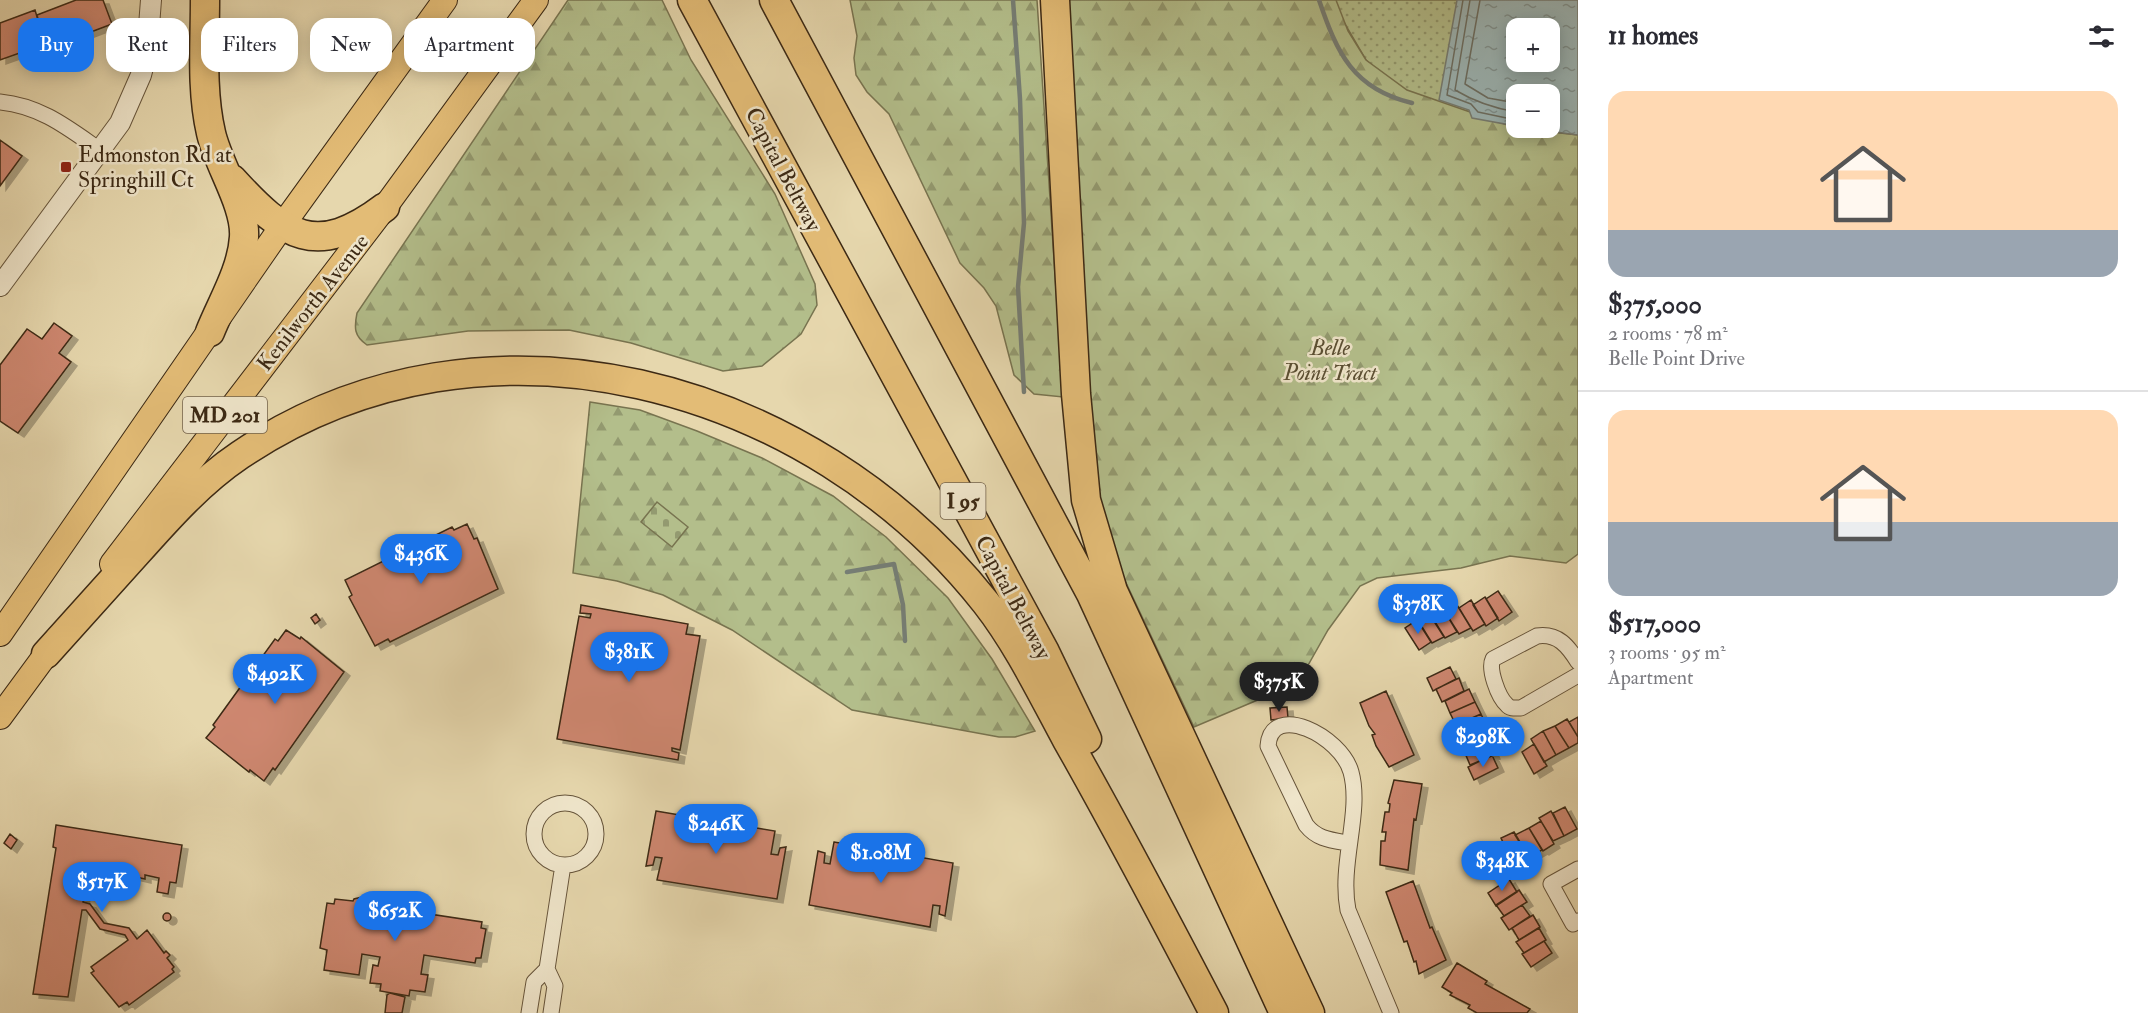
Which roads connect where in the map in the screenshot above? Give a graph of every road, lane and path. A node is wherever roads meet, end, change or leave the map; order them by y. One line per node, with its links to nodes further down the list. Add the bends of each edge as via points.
1 (151, 0): 9 (street, via 141,75 120,123)
2 (205, 0): 10 (highway, via 206,106)
3 (445, 0): 12 (main road, MD 201)
4 (536, 0): 11 (main road, Kenilworth Avenue / MD 201)
5 (692, 0): 27 (highway, Capital Beltway / I 95, via 1045,652)
6 (774, 0): 28 (highway, via 1091,594)
7 (1055, 0): 29 (highway, via 1076,394 1086,500 1113,591)
8 (0, 102): 9 (street, via 44,113)
9 (101, 151): 13 (street)
10 (223, 168): 12 (highway, via 249,198); 14 (highway, via 244,234 238,265)
11 (385, 207): 12 (highway, via 364,223 332,236 302,235); 16 (main road, Kenilworth Avenue / MD 201)
12 (282, 226): 14 (main road, MD 201)
13 (0, 286)
14 (210, 332): 15 (main road, MD 201)
15 (0, 634)
16 (46, 654): 19 (main road, Kenilworth Avenue / MD 201); 27 (highway, via 196,491 238,456 312,414 397,386 482,372 574,374 668,391 766,427 859,480 914,526 987,604 1081,764)
17 (1578, 662): 18 (street, via 1557,637 1545,635 1493,659 1490,671 1507,705 1513,708 1521,708)
18 (1578, 675)
19 (0, 717)
20 (1348, 843): 20 (street, via 1353,784 1346,760 1317,731 1296,726 1279,728 1271,735 1268,746 1306,825 1314,835); 30 (street, via 1344,875 1348,910)
21 (562, 865): 21 (street, via 583,859 596,840 589,814 568,804 558,804 542,814 534,832 540,851 550,861); 24 (street)
22 (1578, 869): 23 (street, via 1551,884)
23 (1576, 922)
24 (546, 969): 25 (street, via 534,982); 26 (street, via 555,986)
25 (529, 1013)
26 (551, 1013)
27 (1214, 1013)
28 (1284, 1013)
29 (1310, 1013)
30 (1391, 1013)

